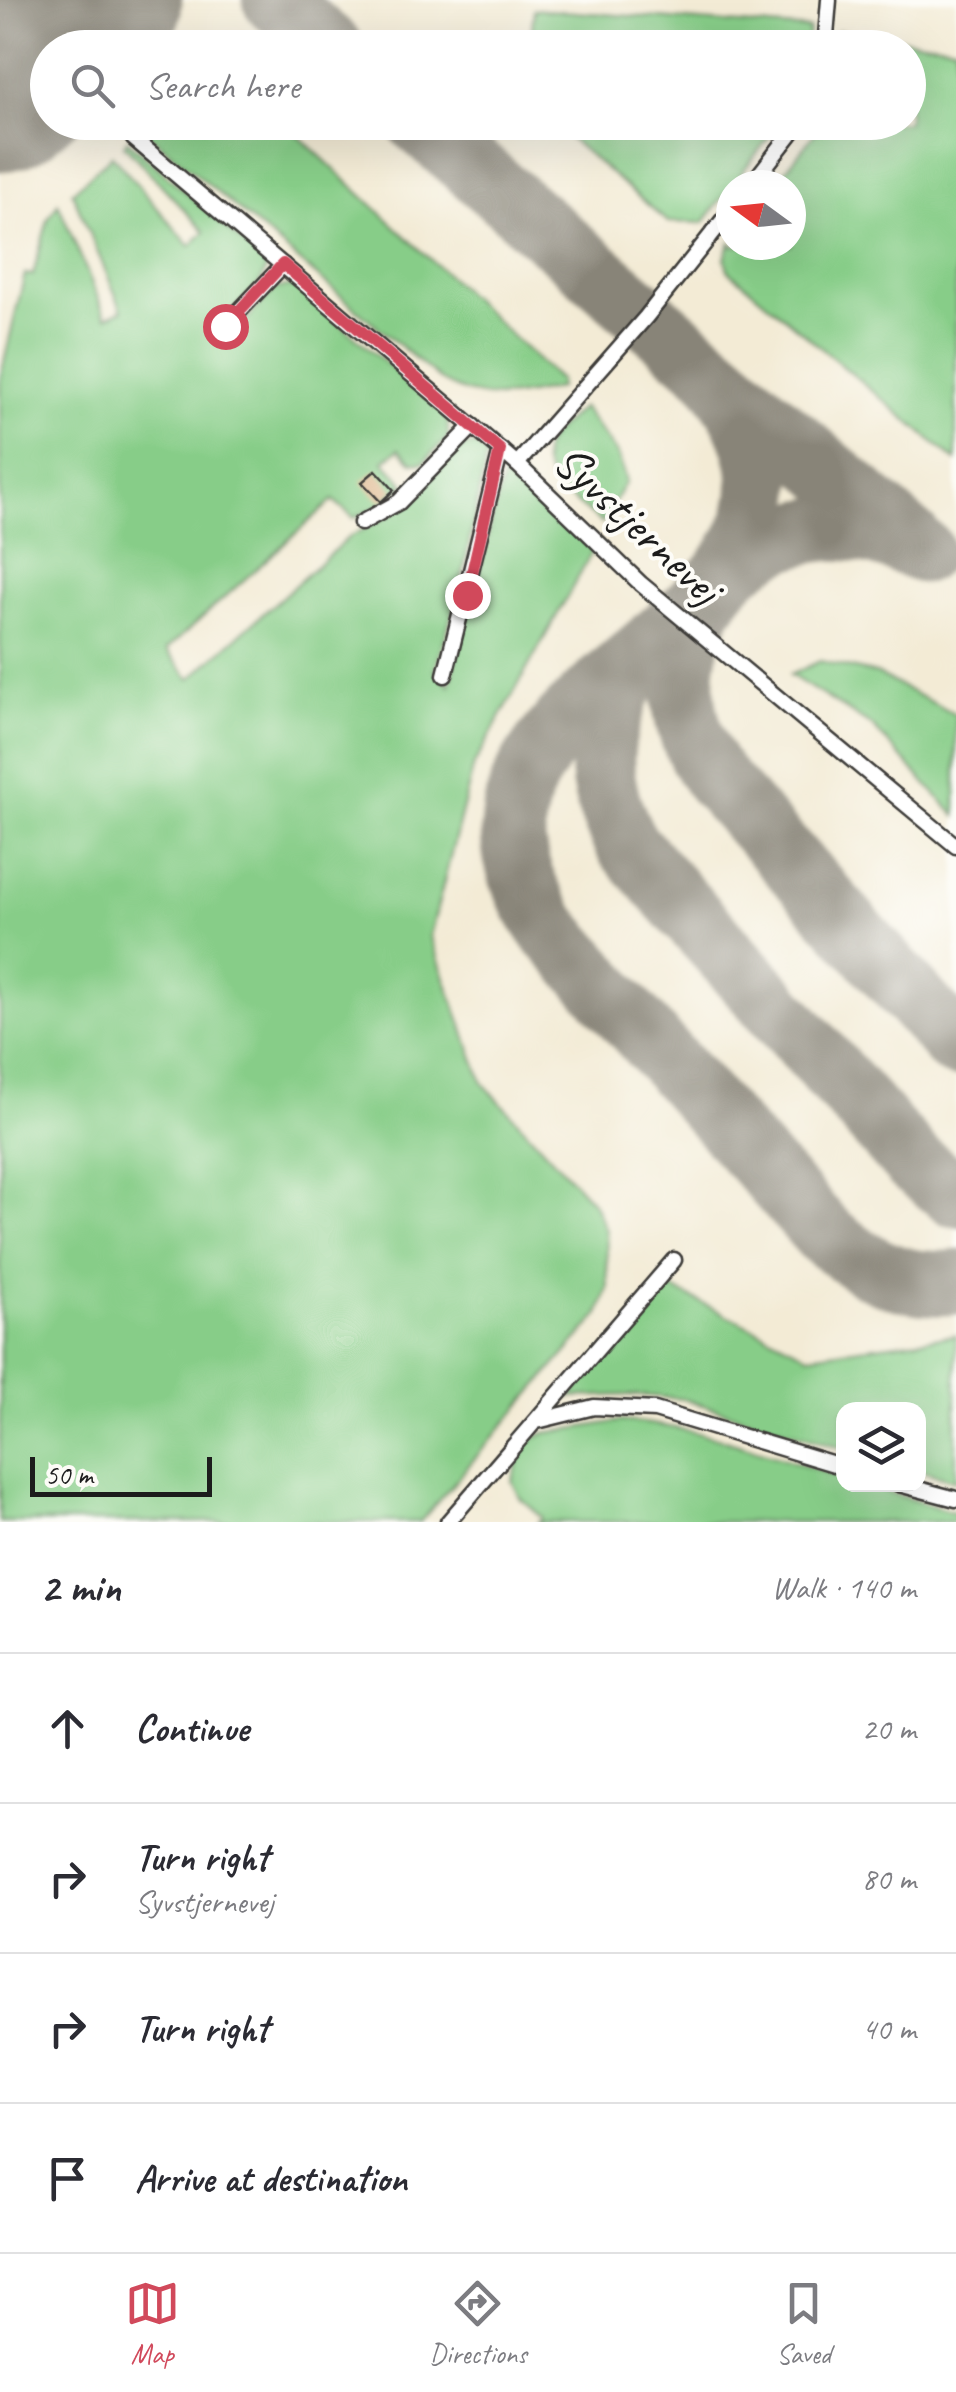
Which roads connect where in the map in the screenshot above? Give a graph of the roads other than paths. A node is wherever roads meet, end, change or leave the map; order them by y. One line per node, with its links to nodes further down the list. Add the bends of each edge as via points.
1 (829, 0): 2 (lane)
2 (826, 30)
3 (136, 140): 7 (lane, Syvstjernevej)
4 (786, 140): 5 (lane)
5 (763, 170)
6 (716, 229): 11 (lane)
7 (283, 264): 8 (lane); 9 (lane, Syvstjernevej)
8 (225, 326)
9 (473, 426): 10 (lane, Syvstjernevej); 12 (lane, via 398,502)
10 (500, 450): 11 (lane, Syvstjernevej); 13 (lane)
11 (517, 464): 14 (lane, Syvstjernevej, via 641,584)
12 (361, 523)
13 (445, 675)
14 (956, 846)
15 (674, 1260): 16 (lane)
16 (537, 1421): 17 (lane, via 594,1407 655,1410); 20 (lane)
17 (836, 1464)
18 (926, 1491): 19 (lane)
19 (956, 1499)
20 (448, 1522)

